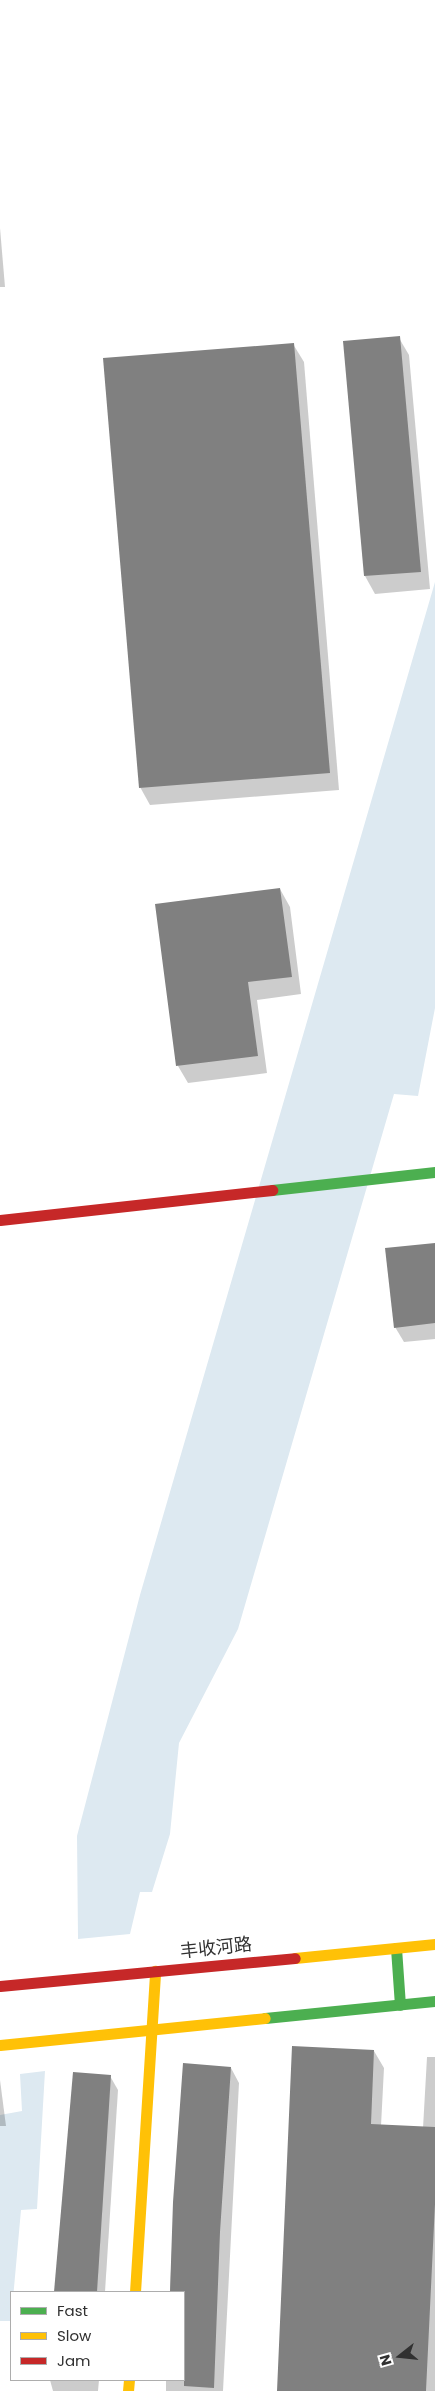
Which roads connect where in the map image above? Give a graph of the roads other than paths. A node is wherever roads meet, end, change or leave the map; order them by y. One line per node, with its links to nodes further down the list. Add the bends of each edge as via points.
1 (435, 1172): 2 (street)
2 (0, 1220)
3 (435, 1944): 4 (street, 丰收河路)
4 (396, 1948): 5 (street, 丰收河路); 8 (street)
5 (155, 1971): 6 (street, 丰收河路); 9 (street)
6 (0, 1986)
7 (435, 2001): 8 (street)
8 (400, 2005): 9 (street)
9 (151, 2028): 10 (street); 11 (street)
10 (0, 2045)
11 (135, 2291)

